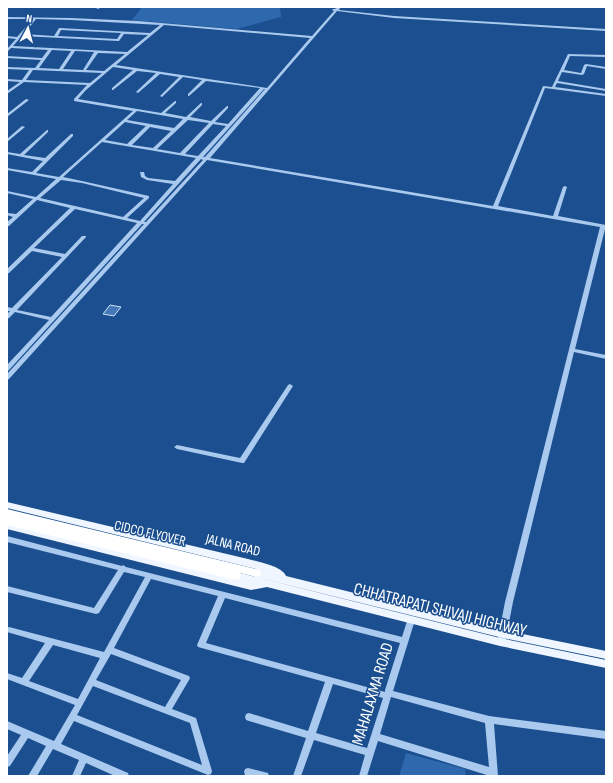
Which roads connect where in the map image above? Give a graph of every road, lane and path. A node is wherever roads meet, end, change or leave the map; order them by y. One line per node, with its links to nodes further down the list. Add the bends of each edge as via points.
1 (336, 8): 5 (street, via 400,18); 11 (street)
2 (7, 18): 3 (street)
3 (35, 19): 4 (street); 8 (street)
4 (163, 24): 7 (street); 11 (street)
5 (606, 30)
6 (122, 32): 7 (street); 10 (street, via 60,30); 10 (street, via 118,40)
7 (151, 34): 17 (street)
8 (20, 36): 9 (street); 10 (street); 12 (street)
9 (7, 37)
10 (54, 37)
11 (311, 37): 37 (street)
12 (10, 47): 13 (street); 15 (street)
13 (51, 49): 14 (street); 20 (street)
14 (74, 50): 16 (street); 25 (street)
15 (7, 51)
16 (97, 51): 17 (street); 27 (street)
17 (128, 53): 21 (street)
18 (606, 56): 28 (street, via 569,55)
19 (7, 57): 20 (street)
20 (44, 59): 24 (street)
21 (112, 66): 26 (street); 29 (street)
22 (7, 68): 24 (street)
23 (606, 68): 28 (street, via 586,65 582,74)
24 (34, 69): 25 (street); 34 (street)
25 (60, 70): 27 (street)
26 (136, 70): 30 (street); 39 (street)
27 (84, 71): 29 (street)
28 (561, 71): 35 (street)
29 (104, 72): 36 (street)
30 (159, 73): 31 (street); 41 (street)
31 (182, 76): 32 (street); 46 (street)
32 (205, 79): 37 (street); 43 (street)
33 (7, 80): 34 (street)
34 (23, 81): 36 (street); 42 (street)
35 (556, 82): 38 (street); 40 (street)
36 (91, 84): 51 (street, via 74,100)
37 (266, 88): 58 (street); 71 (street)
38 (553, 88): 44 (street); 82 (street, via 544,87)
39 (113, 89)
40 (606, 90): 44 (street, via 601,91)
41 (138, 92)
42 (7, 93)
43 (189, 95)
44 (600, 95): 45 (street)
45 (606, 95)
46 (162, 96)
47 (27, 100): 53 (street)
48 (175, 102): 52 (street)
49 (201, 104): 54 (street)
50 (227, 107): 56 (street)
51 (136, 110): 52 (street); 55 (street)
52 (162, 114): 54 (street)
53 (7, 116)
54 (187, 118): 56 (street); 60 (street)
55 (124, 121): 57 (street); 64 (street)
56 (212, 122): 58 (street); 68 (street)
57 (150, 125): 60 (street); 65 (street)
58 (230, 125): 70 (street)
59 (23, 127): 63 (street)
60 (176, 130): 66 (street)
61 (47, 131): 69 (street)
62 (72, 135): 72 (street)
63 (7, 141)
64 (101, 141): 65 (street); 76 (street)
65 (128, 146): 66 (street)
66 (154, 150): 68 (street)
67 (7, 154): 69 (street)
68 (181, 155): 70 (street)
69 (20, 156): 72 (street)
70 (199, 158): 71 (street); 77 (street)
71 (206, 159): 82 (street); 87 (street)
72 (46, 160): 75 (street)
73 (7, 169): 75 (street)
74 (142, 172): 77 (street, via 143,177 147,179)
75 (32, 174): 76 (street)
76 (60, 178): 80 (street); 85 (street, via 147,197)
77 (177, 183): 87 (street)
78 (565, 187): 86 (street)
79 (7, 192): 80 (street)
80 (37, 198): 81 (street); 84 (street)
81 (74, 207): 85 (street); 91 (street)
82 (495, 207): 86 (street)
83 (7, 214): 84 (street)
84 (17, 216): 88 (street)
85 (124, 218): 87 (street)
86 (555, 218): 89 (street)
87 (143, 222): 97 (street); 101 (street)
88 (7, 225)
89 (605, 226): 98 (street)
90 (84, 237): 92 (street)
91 (31, 249): 92 (street); 93 (street)
92 (66, 256): 95 (street)
93 (7, 272)
94 (7, 309): 95 (street)
95 (13, 310): 96 (street); 97 (street)
96 (7, 316)
97 (53, 319): 100 (street)
98 (573, 350): 99 (street); 119 (street)
99 (606, 357)
100 (7, 369)
101 (7, 378)
102 (290, 386): 103 (street, via 242,461)
103 (177, 447)
104 (7, 505): 113 (main road, JALNA ROAD, via 248,563 272,570)
105 (7, 513): 110 (highway, CIDCO FLYOVER)
106 (7, 521): 112 (highway, CIDCO FLYOVER)
107 (7, 526): 114 (main road, via 251,586)
108 (7, 539): 109 (street)
109 (124, 568): 111 (street); 115 (street, via 96,612)
110 (256, 573): 113 (main road, CIDCO FLYOVER)
111 (150, 575): 116 (street); 122 (street)
112 (236, 576): 114 (main road, CIDCO FLYOVER)
113 (287, 580): 119 (main road, CHHATRAPATI SHIVAJI HIGHWAY)
114 (267, 583): 117 (main road, CHHATRAPATI SHIVAJI HIGHWAY)
115 (7, 589)
116 (223, 594): 121 (street); 126 (street, via 202,645)
117 (411, 620): 119 (main road, CHHATRAPATI SHIVAJI HIGHWAY); 121 (street, MAHALAXMA ROAD)
118 (9, 630): 120 (street)
119 (502, 638): 123 (main road, CHHATRAPATI SHIVAJI HIGHWAY); 124 (main road, CHHATRAPATI SHIVAJI HIGHWAY)
120 (51, 641): 122 (street); 127 (street)
121 (404, 641): 129 (street, MAHALAXMA ROAD)
122 (108, 653): 128 (street); 131 (street, via 186,678)
123 (606, 655)
124 (606, 664)
125 (7, 676): 127 (street)
126 (330, 680): 129 (street); 137 (street)
127 (24, 682): 130 (street)
128 (92, 682): 130 (street); 131 (street)
129 (388, 694): 134 (street); 139 (street, MAHALAXMA ROAD)
130 (80, 703): 132 (street)
131 (167, 711): 132 (street, via 193,721 208,771)
132 (72, 717): 140 (street)
133 (250, 717): 137 (street)
134 (489, 720): 138 (street); 145 (street)
135 (7, 725): 136 (street)
136 (27, 733): 140 (street); 143 (street)
137 (311, 734): 141 (street); 150 (street)
138 (606, 735)
139 (375, 736): 141 (street, MAHALAXMA ROAD); 145 (street)
140 (54, 745): 142 (street); 146 (street)
141 (370, 753): 151 (street, MAHALAXMA ROAD)
142 (84, 758): 147 (street); 148 (street)
143 (7, 763)
144 (248, 772): 149 (street)
145 (494, 774)
146 (32, 776)
147 (76, 776)
148 (125, 776)
149 (265, 776)
150 (297, 776)
151 (363, 776)

